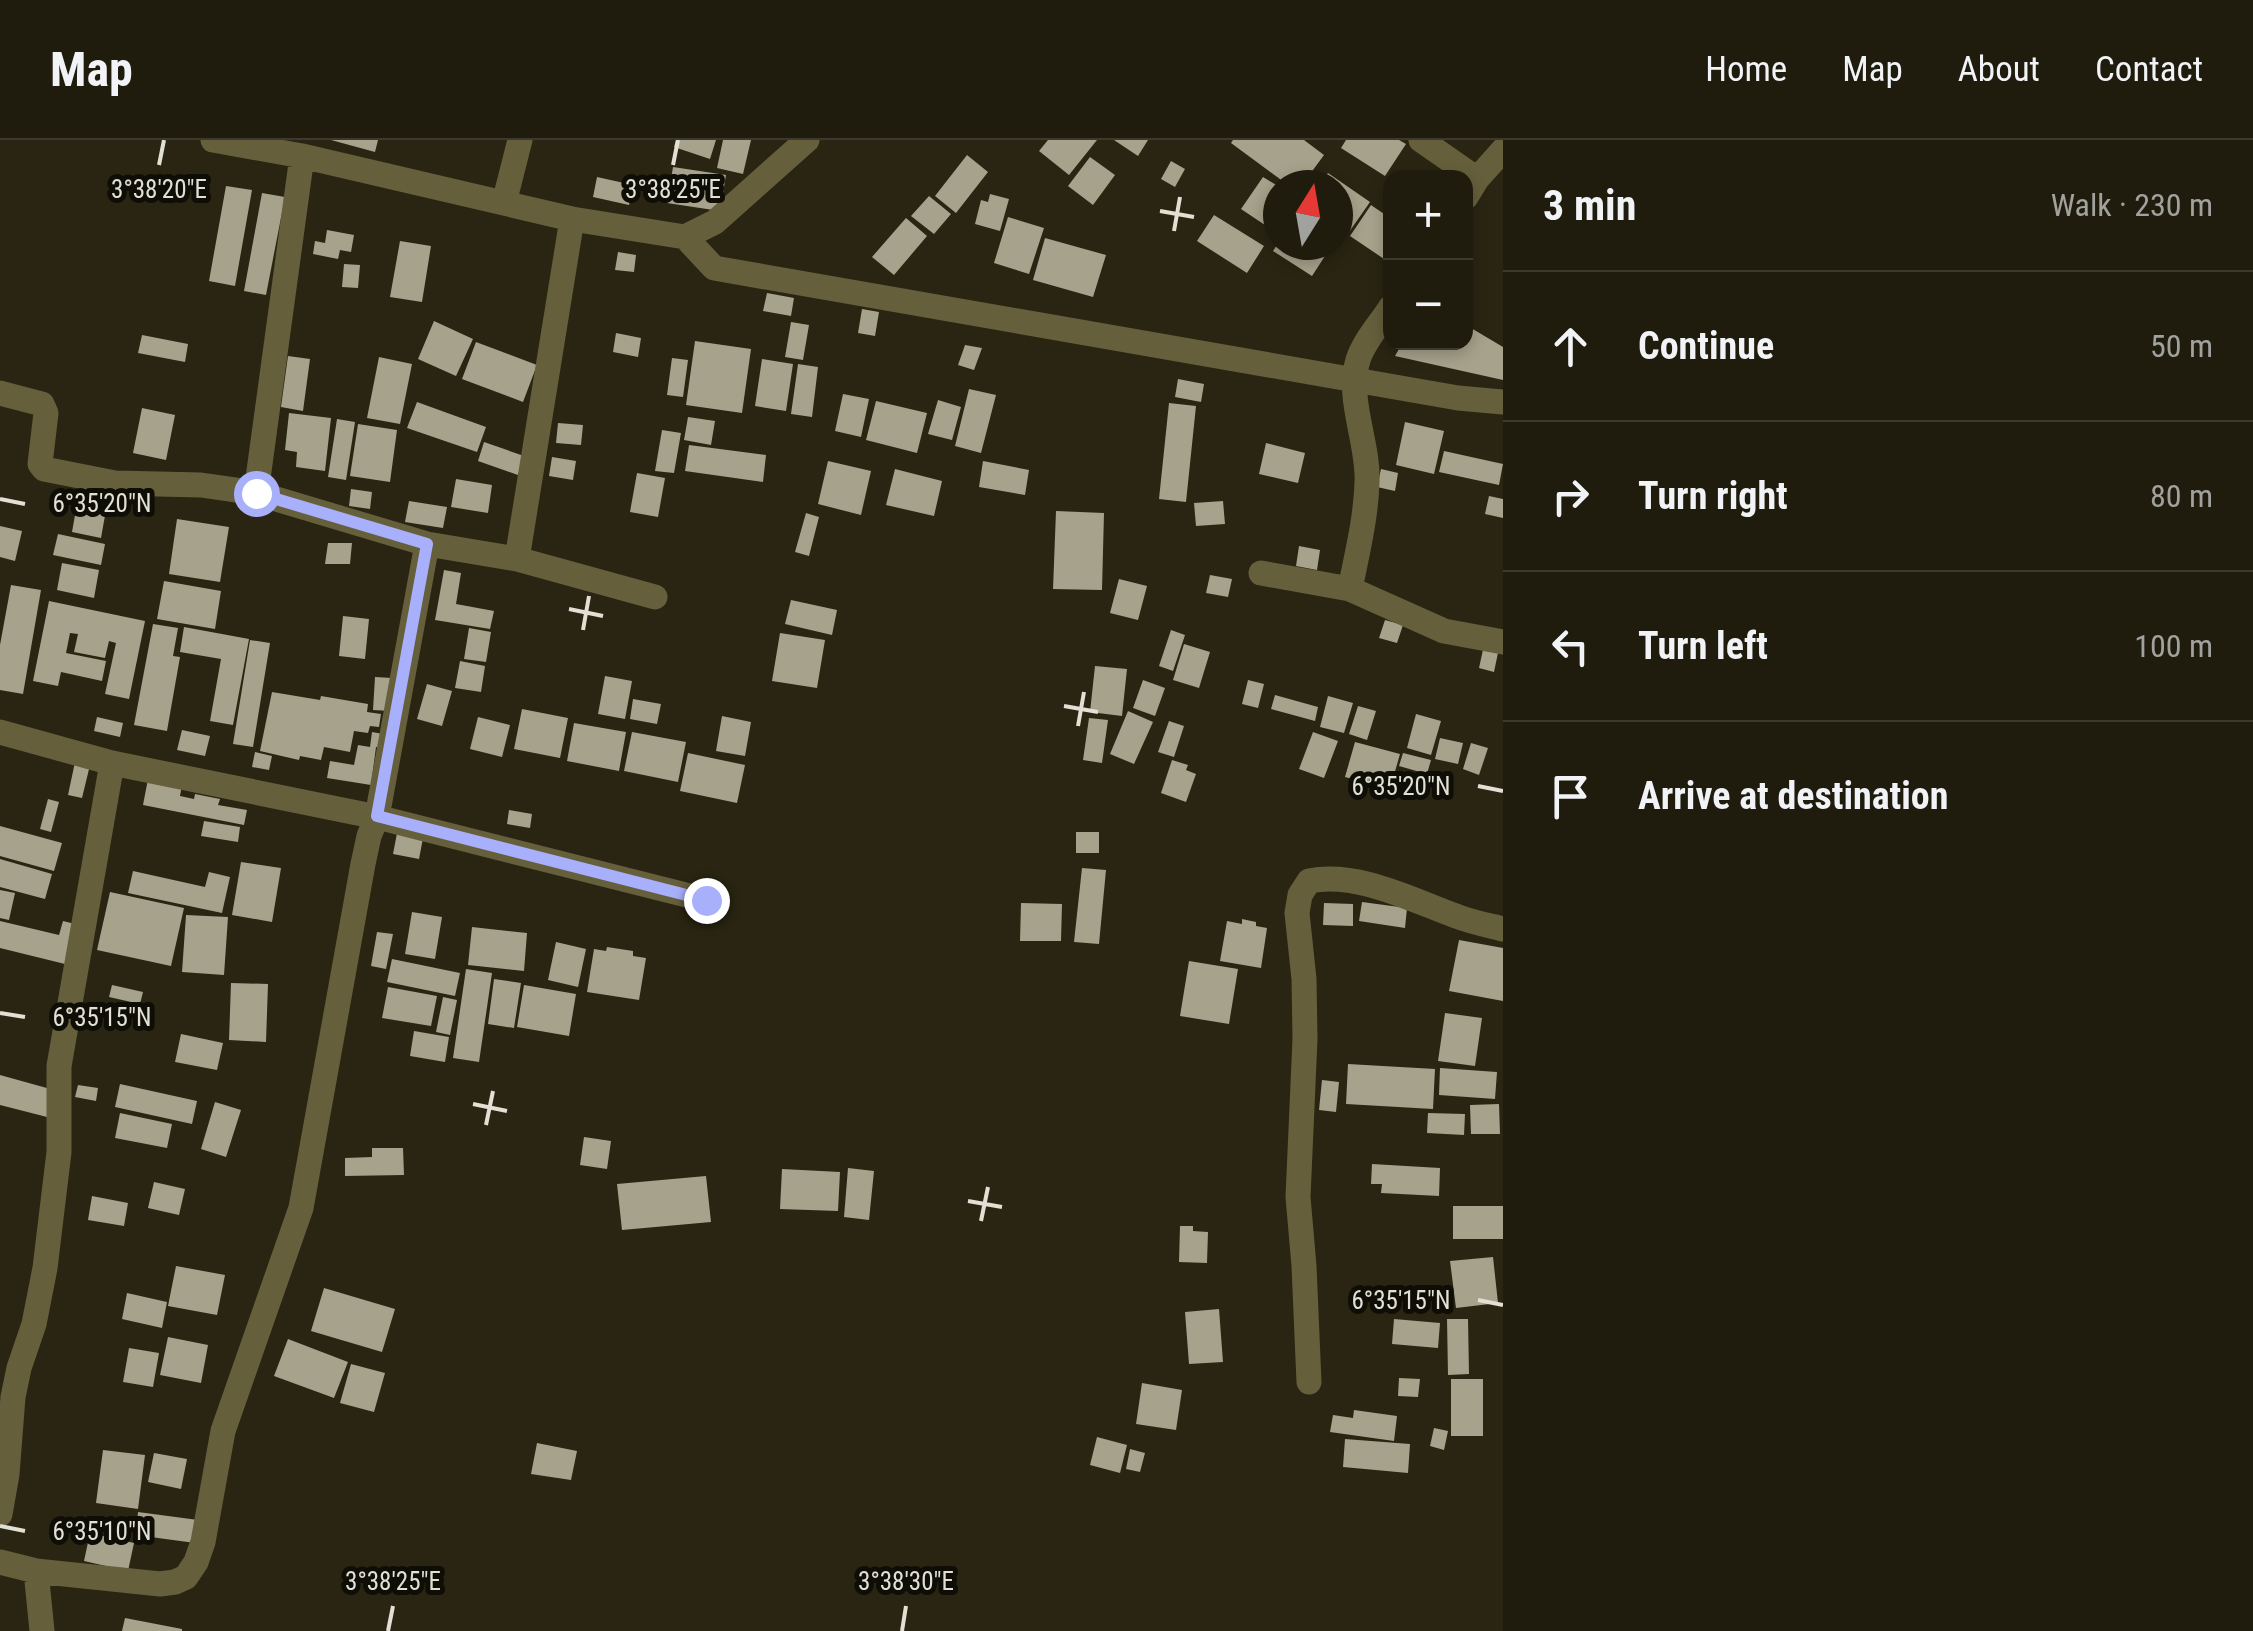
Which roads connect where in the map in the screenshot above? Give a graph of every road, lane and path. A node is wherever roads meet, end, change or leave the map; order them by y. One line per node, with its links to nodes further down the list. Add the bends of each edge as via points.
1 (213, 140): 6 (street)
2 (520, 140): 9 (street)
3 (807, 140): 11 (street)
4 (1421, 140): 7 (street)
5 (1503, 150): 8 (street)
6 (302, 156): 9 (street); 18 (street)
7 (1452, 170)
8 (1473, 186)
9 (504, 203): 10 (street)
10 (572, 220): 12 (street); 20 (street)
11 (715, 222): 12 (street); 13 (street)
12 (685, 237): 13 (street)
13 (714, 268): 15 (street)
14 (1383, 319): 15 (street, via 1358,359)
15 (1355, 380): 17 (street); 22 (street, via 1368,481)
16 (0, 393): 18 (street, via 42,404 44,469 114,483)
17 (1503, 402)
18 (256, 493): 19 (street)
19 (427, 544): 20 (street); 27 (street)
20 (517, 559): 23 (street)
21 (1260, 573): 22 (street)
22 (1350, 589): 24 (street, via 1444,631)
23 (654, 597)
24 (1503, 642)
25 (0, 732): 26 (street)
26 (112, 762): 27 (street); 31 (street, via 59,1066 59,1152 45,1268 13,1397)
27 (377, 816): 28 (street); 33 (street, via 301,1208 223,1430 196,1562 186,1576 160,1584)
28 (706, 900)
29 (1503, 929): 30 (street, via 1348,879 1310,881 1300,895 1305,1039 1298,1197)
30 (1308, 1382)
31 (0, 1514)
32 (0, 1562): 33 (street)
33 (36, 1570): 34 (street)
34 (42, 1631)

